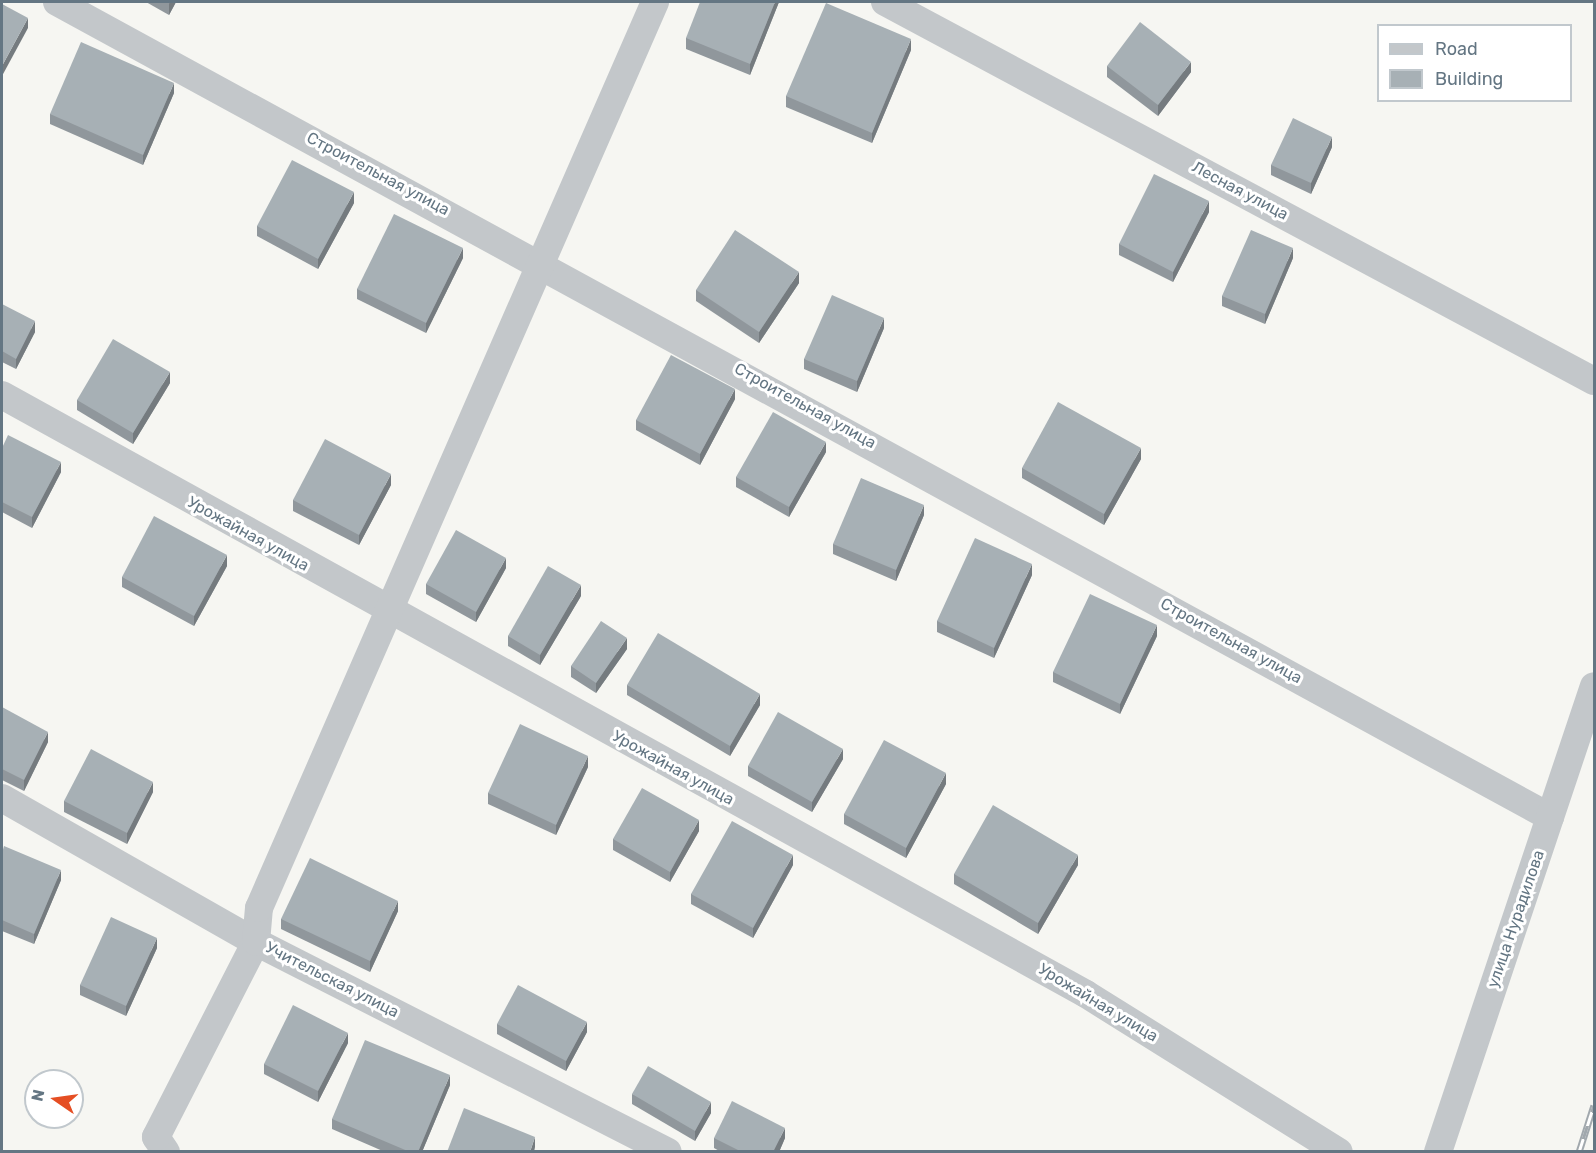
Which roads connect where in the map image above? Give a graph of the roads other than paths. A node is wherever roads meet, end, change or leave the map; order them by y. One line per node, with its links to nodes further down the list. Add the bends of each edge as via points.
1 (57, 2): 4 (street, Строительная улица)
2 (655, 2): 4 (street)
3 (885, 2): 5 (street, Лесная улица)
4 (539, 260): 7 (street); 10 (street, Строительная улица)
5 (1594, 381)
6 (2, 395): 7 (street, Урожайная улица)
7 (388, 612): 11 (street, via 259,908); 14 (street, Урожайная улица, via 1086,994)
8 (1594, 686): 10 (street, улица Нурадилова)
9 (2, 798): 11 (street, Учительская улица)
10 (1550, 817): 15 (street, улица Нурадилова)
11 (256, 942): 12 (street, via 156,1137); 13 (street, Учительская улица)
12 (166, 1152)
13 (668, 1152)
14 (1339, 1152)
15 (1438, 1152)

